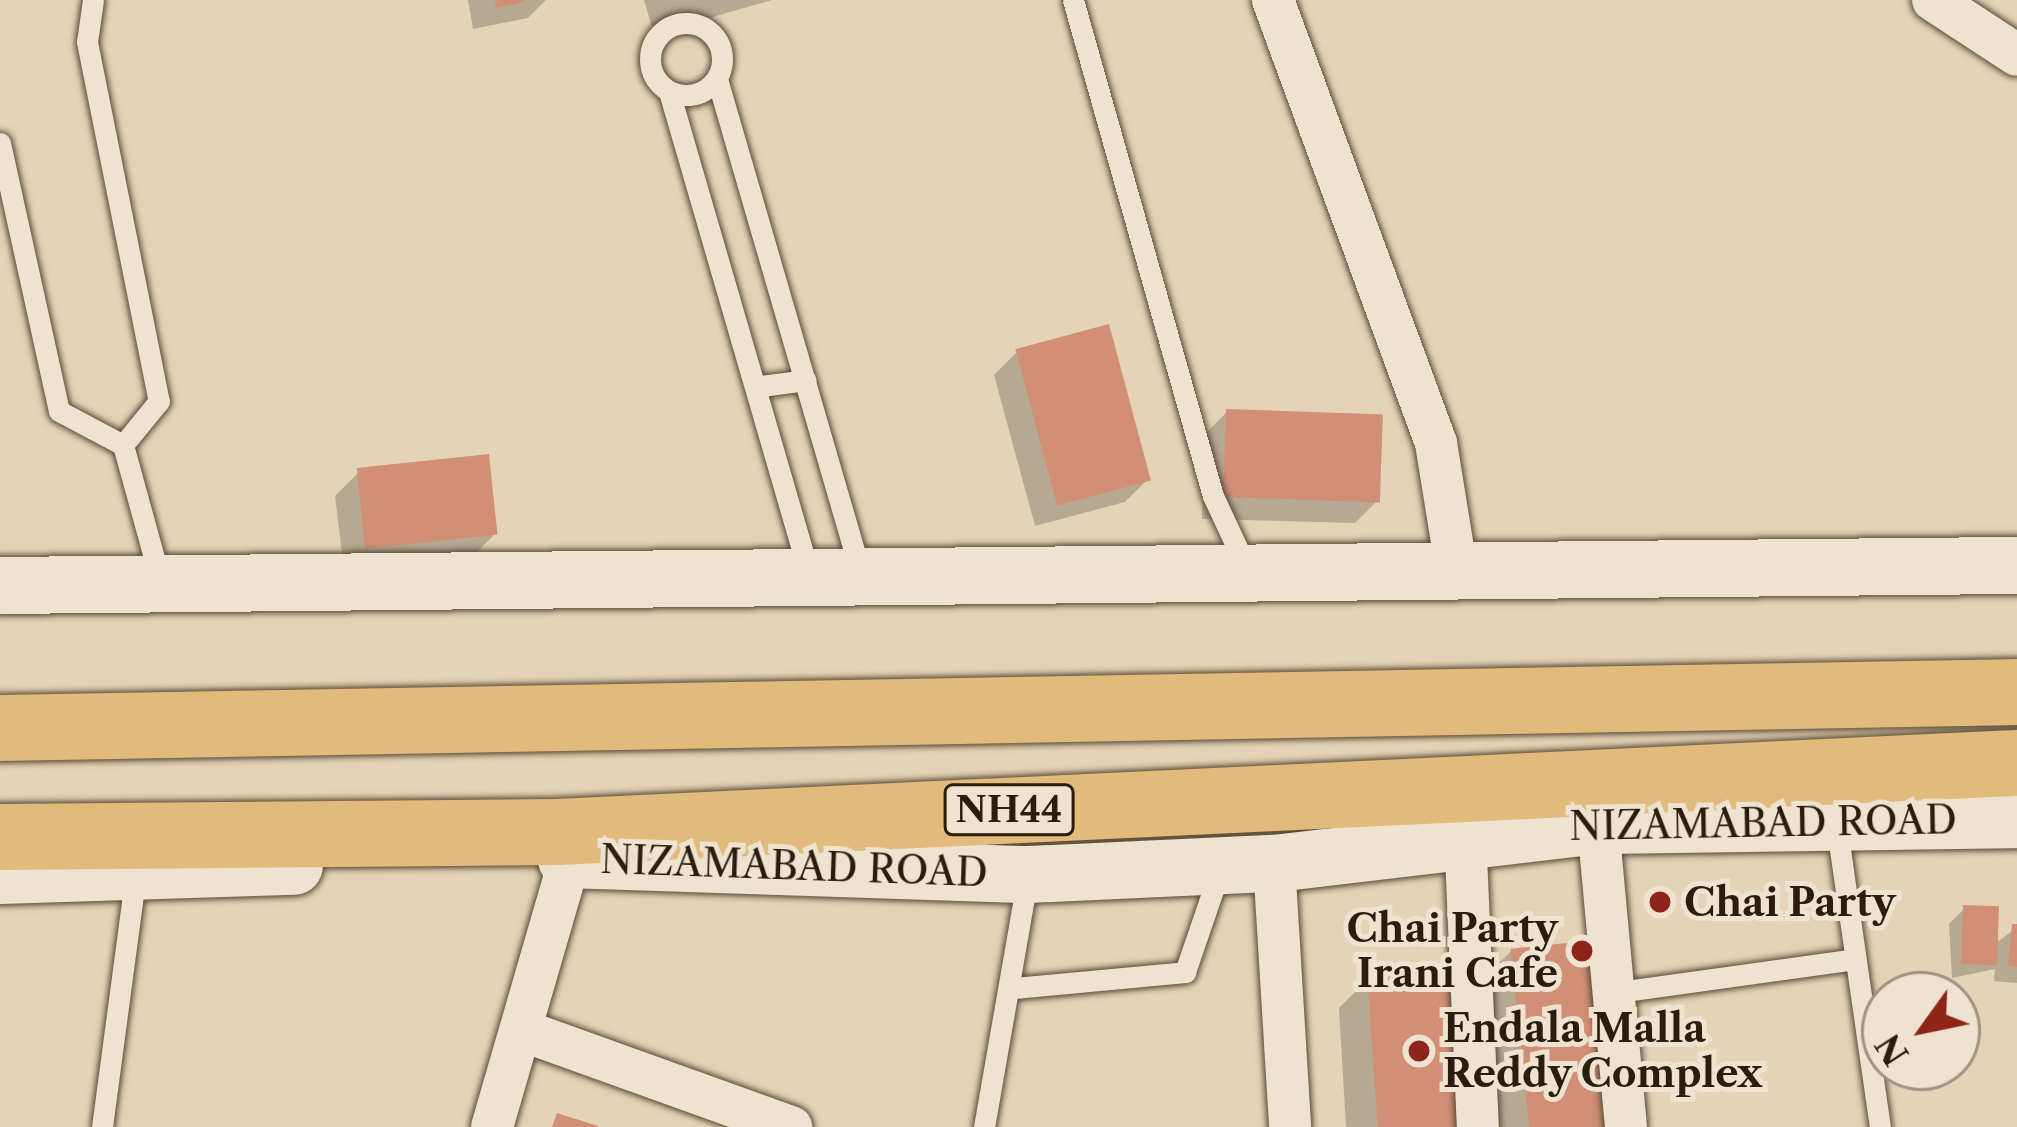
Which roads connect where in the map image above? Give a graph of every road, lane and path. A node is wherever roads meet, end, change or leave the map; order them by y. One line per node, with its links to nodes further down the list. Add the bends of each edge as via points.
1 (93, 0): 11 (lane, via 87,41 159,401)
2 (1073, 0): 14 (lane, via 1213,496)
3 (1273, 0): 13 (street, via 1436,443)
4 (1933, 0): 5 (street)
5 (2017, 55)
6 (717, 79): 7 (lane, via 700,94); 7 (lane, via 721,43 706,27 666,26 650,63); 9 (lane)
7 (670, 95): 10 (lane)
8 (0, 143): 11 (lane, via 59,411)
9 (806, 380): 10 (lane); 15 (lane)
10 (761, 386): 15 (lane)
11 (123, 445): 16 (lane)
12 (2017, 565): 13 (main road)
13 (1457, 573): 14 (main road)
14 (1250, 575): 15 (main road)
15 (837, 580): 16 (main road)
16 (161, 582): 17 (main road)
17 (0, 585)
18 (2017, 692): 19 (highway)
19 (0, 728)
20 (2017, 763): 26 (highway, NIZAMABAD ROAD / NH44)
21 (2017, 819): 22 (main road, NIZAMABAD ROAD)
22 (1836, 821): 23 (main road, NIZAMABAD ROAD); 31 (lane)
23 (1609, 824): 24 (main road, NIZAMABAD ROAD); 33 (lane); 41 (street)
24 (1465, 833): 27 (main road, NIZAMABAD ROAD); 40 (street)
25 (0, 837): 26 (highway, NIZAMABAD ROAD / NH44)
26 (573, 844): 28 (main road, NIZAMABAD ROAD); 29 (main road, NIZAMABAD ROAD); 34 (street)
27 (1248, 864): 29 (main road, NIZAMABAD ROAD); 32 (lane, via 1185,973); 39 (street)
28 (136, 870): 30 (main road, NIZAMABAD ROAD); 35 (lane)
29 (1028, 874): 32 (lane)
30 (0, 875)
31 (1850, 959): 33 (lane); 43 (lane, via 1864,985)
32 (1014, 988): 38 (lane)
33 (1633, 990): 42 (lane)
34 (526, 1032): 36 (street); 37 (street)
35 (102, 1127)
36 (492, 1127)
37 (791, 1127)
38 (984, 1127)
39 (1290, 1127)
40 (1478, 1127)
41 (1626, 1127)
42 (1645, 1127)
43 (1880, 1127)

